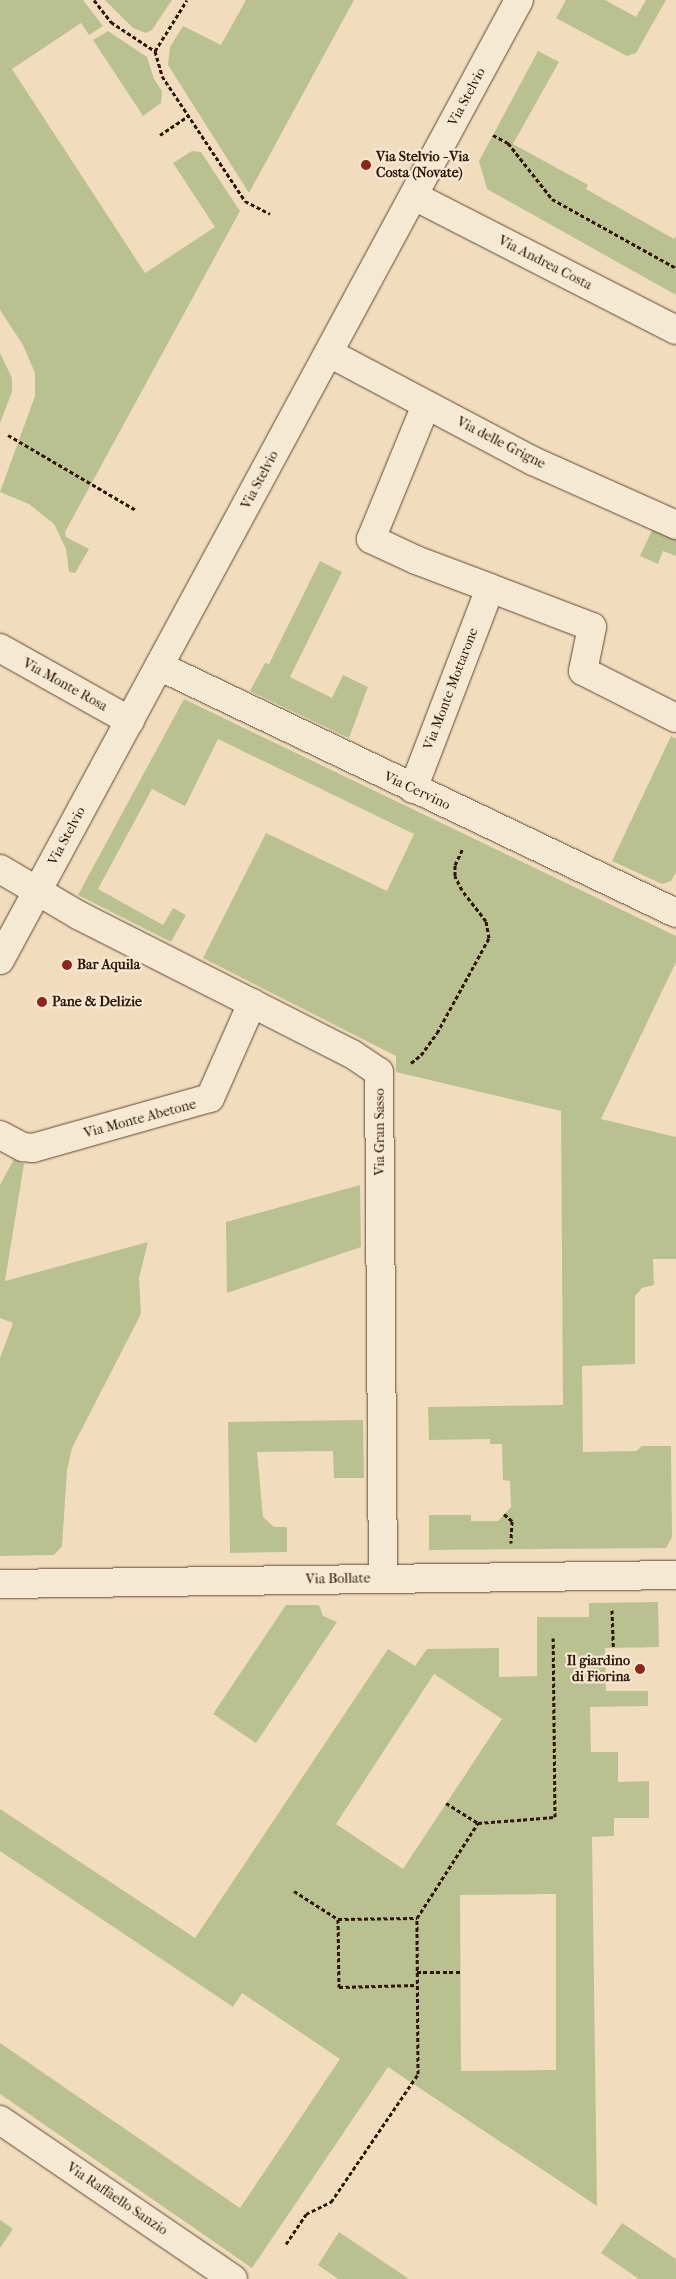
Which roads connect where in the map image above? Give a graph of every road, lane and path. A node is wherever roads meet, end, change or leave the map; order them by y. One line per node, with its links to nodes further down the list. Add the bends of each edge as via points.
1 (94, 0): 4 (path, via 111,22)
2 (187, 0): 4 (path)
3 (519, 0): 8 (street, Via Stelvio)
4 (155, 51): 5 (path, via 162,76)
5 (188, 116): 6 (path); 9 (path, via 245,202)
6 (160, 135)
7 (493, 135): 10 (path, via 508,143 552,199)
8 (414, 196): 11 (street, Via Andrea Costa); 12 (street, Via Stelvio)
9 (270, 214)
10 (676, 268)
11 (676, 330)
12 (330, 353): 13 (street, Via delle Grigne); 19 (street, Via Stelvio)
13 (426, 404): 16 (street, Via delle Grigne, via 533,461); 17 (street, via 371,539)
14 (8, 435): 15 (path)
15 (136, 510)
16 (676, 525)
17 (490, 588): 20 (street, via 592,627 583,671); 22 (street, Via Monte Mottarone)
18 (0, 648): 21 (street, Via Monte Rosa)
19 (159, 666): 21 (street, Via Stelvio); 22 (street, Via Cervino)
20 (676, 718)
21 (130, 721): 25 (street, Via Stelvio)
22 (412, 789): 23 (street, Via Cervino)
23 (476, 819): 26 (street, Via Cervino); 29 (path, via 457,860 455,872 462,890 486,921 489,938 422,1055 410,1064 396,1063)
24 (0, 870): 25 (street, Via Gran Sasso)
25 (37, 891): 27 (street, Via Stelvio); 28 (street, Via Gran Sasso)
26 (676, 913)
27 (0, 960)
28 (252, 1003): 29 (street, Via Gran Sasso); 30 (street, Via Monte Abetone, via 210,1098 34,1148 22,1147)
29 (376, 1068): 34 (street, Via Gran Sasso, via 379,1075)
30 (0, 1135)
31 (504, 1514): 32 (path, via 512,1521)
32 (512, 1549)
33 (676, 1575): 34 (street, Via Bollate)
34 (383, 1579): 35 (street, Via Bollate)
35 (0, 1584)
36 (612, 1602): 38 (path)
37 (553, 1638): 40 (path, via 555,1817)
38 (613, 1648)
39 (446, 1803): 40 (path)
40 (478, 1823): 42 (path)
41 (294, 1891): 43 (path)
42 (417, 1918): 43 (path); 44 (path)
43 (338, 1919): 46 (path, via 339,1987)
44 (417, 1972): 45 (path); 46 (path)
45 (460, 1972)
46 (417, 1985): 48 (path, via 418,2074 331,2202 306,2214)
47 (0, 2120): 49 (street, Via Raffaello Sanzio)
48 (286, 2244)
49 (234, 2279)

